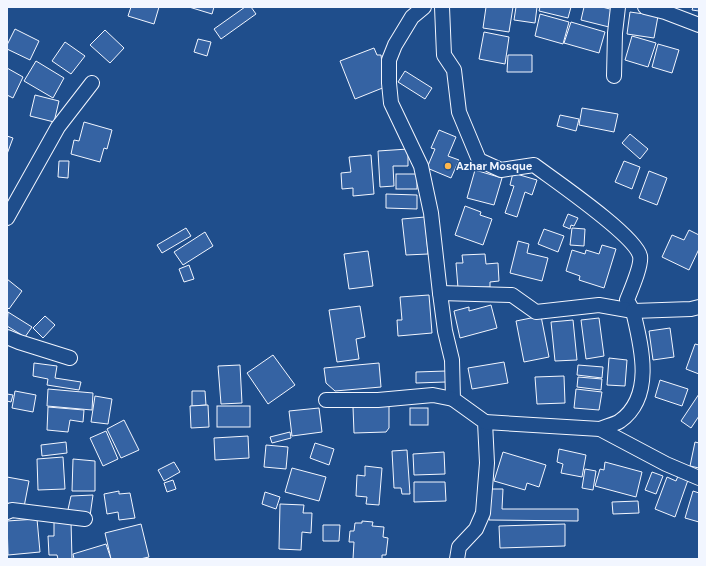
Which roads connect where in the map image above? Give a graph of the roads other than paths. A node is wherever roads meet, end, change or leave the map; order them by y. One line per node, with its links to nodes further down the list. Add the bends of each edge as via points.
1 (424, 7): 9 (street, via 412,17 395,45 389,60 389,83 391,103 421,166 431,213)
2 (442, 7): 11 (street, via 444,55 454,70 459,112 479,160 501,170 534,165 591,207 636,246 640,267 627,300)
3 (618, 7): 6 (street)
4 (645, 7): 5 (street)
5 (699, 25)
6 (614, 76)
7 (92, 83): 8 (street, via 58,127)
8 (7, 218)
9 (440, 293): 11 (street, via 512,295 536,312 599,305); 14 (street, via 452,360)
10 (699, 307): 11 (street)
11 (633, 311): 17 (street, via 644,370 637,403 619,422)
12 (7, 337): 13 (street)
13 (70, 358)
14 (453, 399): 15 (street, via 432,395 378,400); 16 (street)
15 (326, 400)
16 (485, 422): 17 (street); 21 (street, via 487,464 483,513 476,529 459,547)
17 (600, 428): 18 (street, via 666,464)
18 (699, 478)
19 (7, 512): 20 (street, via 12,510)
20 (84, 520)
21 (457, 559)

